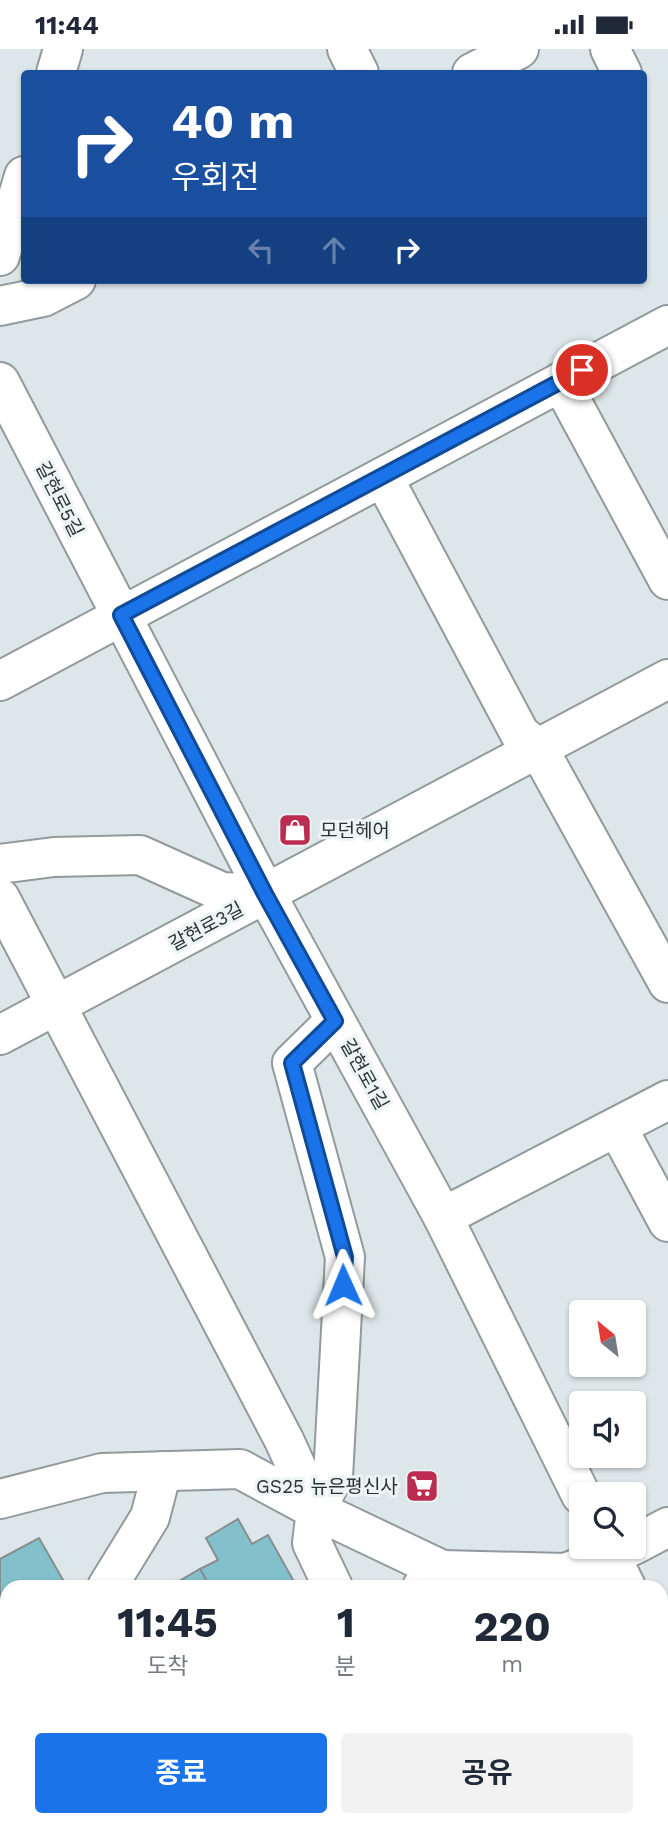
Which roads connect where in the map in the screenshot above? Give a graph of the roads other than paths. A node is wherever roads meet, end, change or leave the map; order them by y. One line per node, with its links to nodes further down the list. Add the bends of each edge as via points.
1 (63, 49): 5 (street)
2 (347, 49): 6 (street)
3 (519, 49): 7 (street)
4 (610, 49): 8 (street)
5 (57, 70)
6 (358, 70)
7 (477, 70)
8 (620, 70)
9 (21, 186): 10 (street)
10 (0, 256)
11 (68, 284): 12 (street, via 43,297)
12 (0, 306)
13 (668, 325): 15 (street)
14 (0, 382): 18 (street, 갈현로5길)
15 (561, 382): 16 (street); 17 (street)
16 (383, 477): 18 (street); 21 (street, via 520,734)
17 (668, 580)
18 (121, 615): 20 (street); 23 (street, 갈현로5길)
19 (668, 679): 21 (street, 갈현로3길)
20 (0, 681)
21 (538, 748): 23 (street, 갈현로3길); 25 (street)
22 (0, 864): 23 (street, via 54,857 141,855 222,892)
23 (265, 894): 26 (street, 갈현로3길); 27 (street, 갈현로1길)
24 (5, 921): 26 (street)
25 (668, 983)
26 (58, 1005): 28 (street, 갈현로3길); 36 (street)
27 (335, 1021): 31 (street, 갈현로1길); 36 (street, via 292,1063 345,1257 332,1477)
28 (0, 1035)
29 (668, 1100): 30 (street)
30 (617, 1127): 31 (street); 32 (street)
31 (443, 1217): 34 (street, 갈현로1길)
32 (668, 1221)
33 (162, 1471): 35 (street, via 102,1473); 36 (street, via 240,1469); 41 (street, via 149,1517)
34 (574, 1482)
35 (0, 1499)
36 (316, 1510): 40 (street); 42 (street, via 312,1543)
37 (668, 1527): 38 (street)
38 (646, 1541)
39 (611, 1559): 40 (street, via 565,1573)
40 (432, 1579)
41 (111, 1580)
42 (330, 1580)

